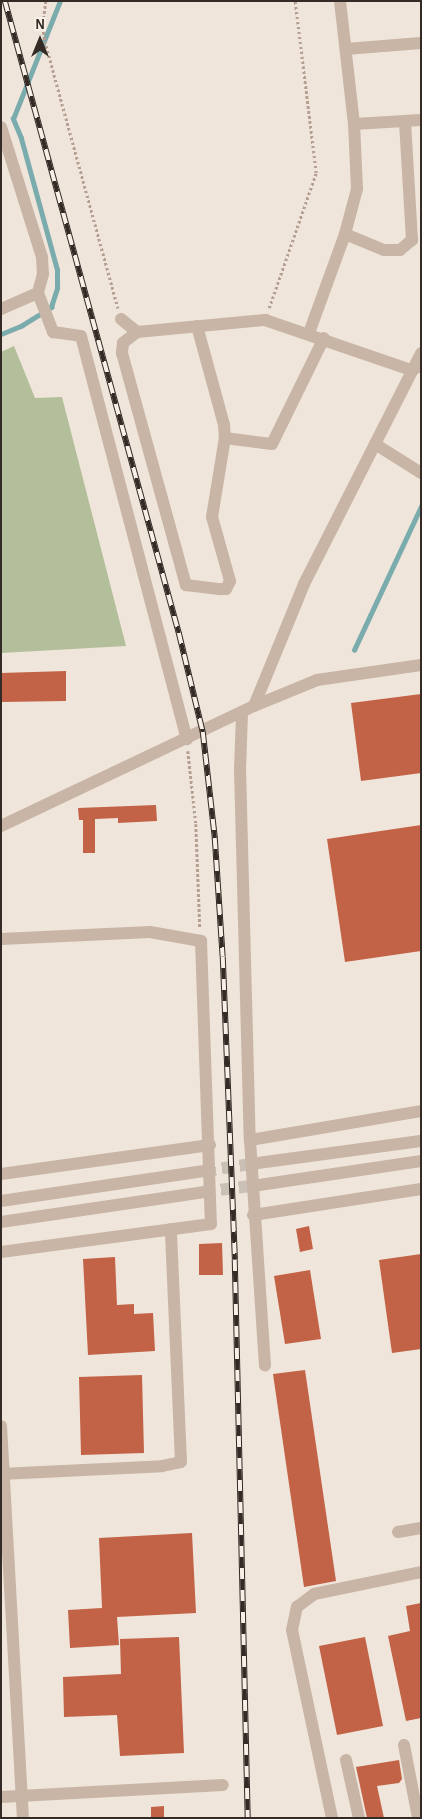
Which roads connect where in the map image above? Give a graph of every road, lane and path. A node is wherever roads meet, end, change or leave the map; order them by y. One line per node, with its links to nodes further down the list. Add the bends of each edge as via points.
1 (46, 1): 13 (path, via 45,41)
2 (296, 1): 14 (path, via 316,173)
3 (340, 1): 5 (street)
4 (421, 43): 5 (street)
5 (346, 49): 8 (street)
6 (421, 120): 7 (street)
7 (405, 121): 8 (street); 10 (street, via 412,240 400,250 384,250)
8 (354, 124): 10 (street, via 357,189)
9 (1, 127): 11 (street, via 42,257 43,274)
10 (345, 234): 17 (street)
11 (38, 293): 12 (street); 27 (street, via 53,332 81,336)
12 (1, 309)
13 (121, 320): 16 (street)
14 (265, 320): 15 (street); 17 (street)
15 (197, 326): 16 (street); 21 (street)
16 (137, 332): 21 (street, via 123,343 122,353 186,585 226,589 230,581 212,517)
17 (309, 332): 18 (street)
18 (324, 338): 20 (street); 21 (street, via 272,444)
19 (421, 353): 20 (street)
20 (416, 368): 22 (street)
21 (225, 438)
22 (375, 444): 23 (street); 25 (street, via 304,584)
23 (421, 473)
24 (421, 665): 25 (street, via 317,680)
25 (254, 706): 26 (street)
26 (242, 714): 27 (street); 32 (street, via 240,769)
27 (187, 739): 28 (street); 30 (path, via 196,824)
28 (1, 826)
29 (1, 939): 30 (street, via 150,932)
30 (201, 942): 34 (street)
31 (421, 1111): 32 (street)
32 (250, 1140): 43 (street)
33 (421, 1142): 36 (street)
34 (210, 1145): 38 (street); 45 (street, via 210,1224)
35 (421, 1162): 39 (street)
36 (258, 1163)
37 (204, 1171): 42 (street)
38 (1, 1174)
39 (259, 1185)
40 (421, 1188): 43 (street)
41 (203, 1192): 44 (street)
42 (1, 1201)
43 (253, 1215): 47 (street)
44 (1, 1222)
45 (171, 1229): 46 (street); 49 (street, via 181,1462 162,1466)
46 (1, 1252)
47 (265, 1366)
48 (1, 1426): 49 (street)
49 (3, 1474): 57 (street)
50 (421, 1528): 51 (street)
51 (398, 1532)
52 (421, 1572): 60 (street, via 314,1594 297,1607 292,1630)
53 (404, 1745): 56 (street)
54 (346, 1760): 61 (street)
55 (223, 1785): 57 (street)
56 (417, 1795): 62 (street)
57 (21, 1796): 58 (street); 59 (street)
58 (1, 1797)
59 (23, 1818)
60 (332, 1818)
61 (359, 1818)
62 (418, 1818)

